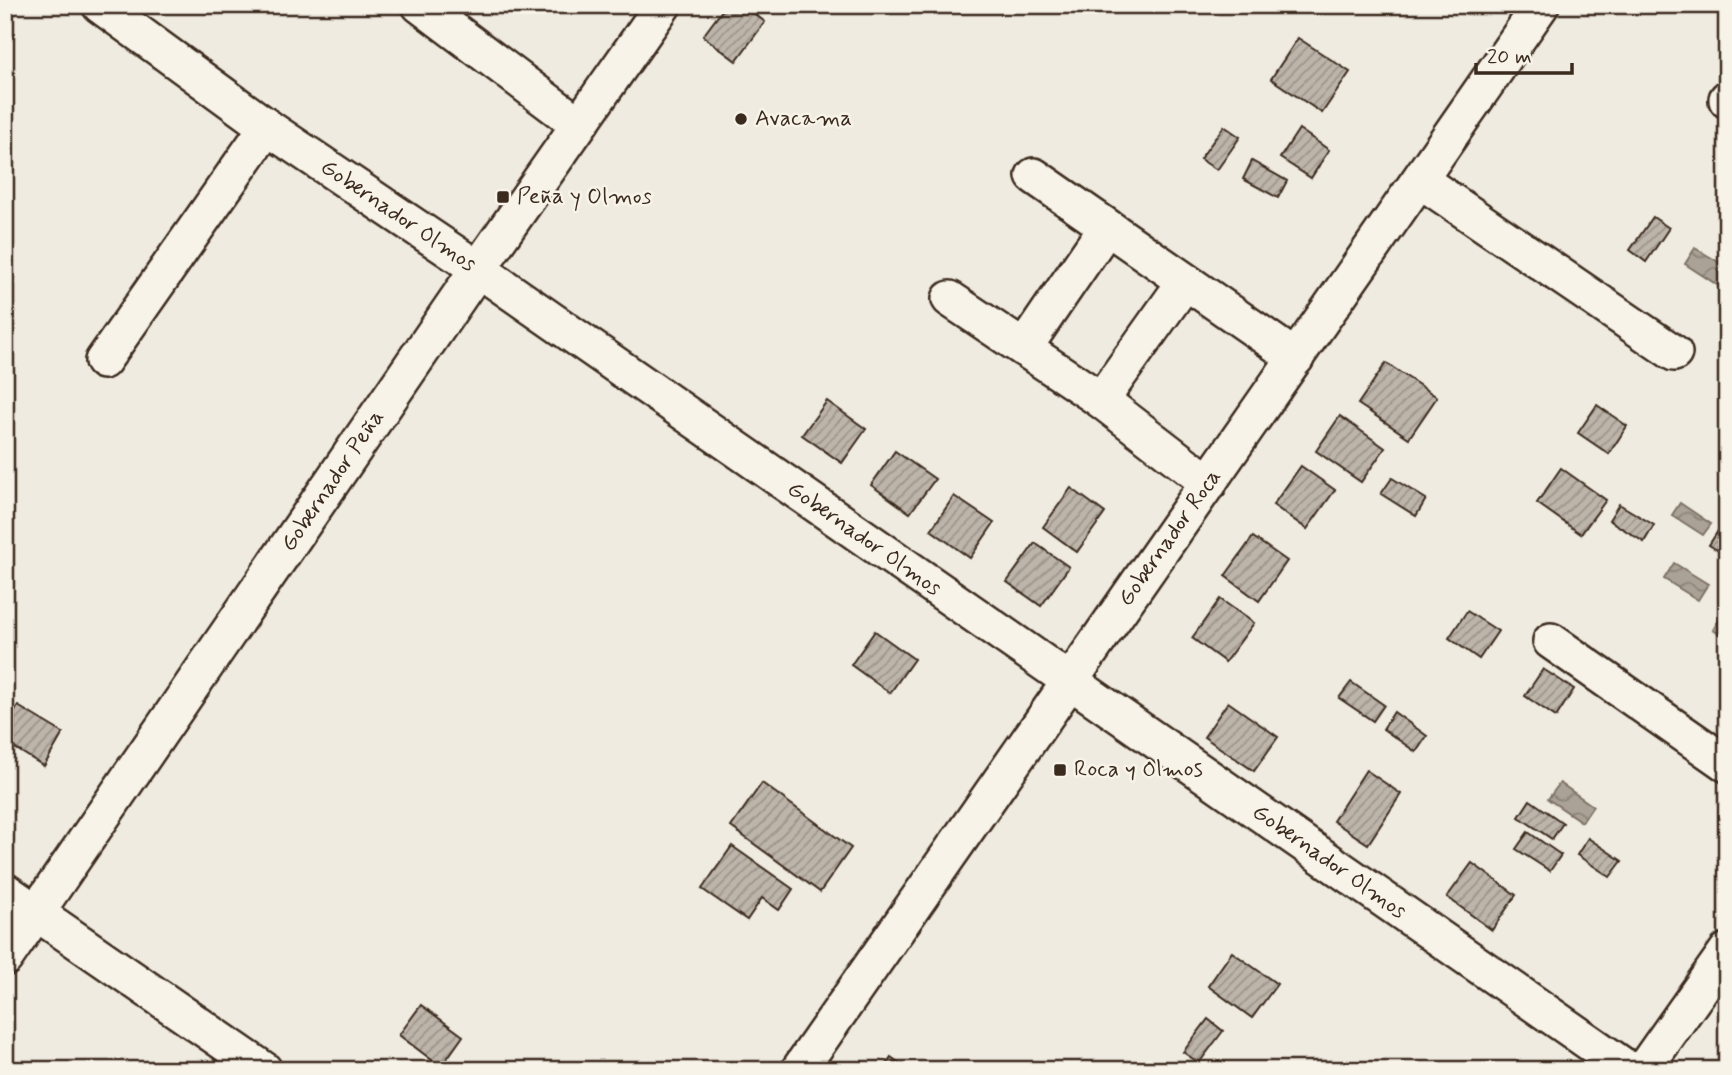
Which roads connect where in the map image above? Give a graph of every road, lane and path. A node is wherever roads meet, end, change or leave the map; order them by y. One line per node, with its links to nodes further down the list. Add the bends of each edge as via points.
1 (100, 5): 6 (street, Gobernador Olmos)
2 (420, 5): 5 (street)
3 (663, 5): 5 (street, Gobernador Peña)
4 (1541, 5): 8 (street, Gobernador Roca)
5 (578, 124): 10 (street, Gobernador Peña)
6 (267, 127): 10 (street, Gobernador Olmos); 16 (street)
7 (1034, 176): 9 (street)
8 (1420, 180): 14 (street); 15 (street, Gobernador Roca)
9 (1106, 228): 11 (street); 13 (street)
10 (478, 269): 20 (street, Gobernador Olmos); 23 (street, Gobernador Peña)
11 (1185, 282): 15 (street); 17 (street)
12 (950, 299): 13 (street)
13 (1024, 348): 17 (street)
14 (1674, 354)
15 (1296, 358): 18 (street, Gobernador Roca)
16 (103, 360)
17 (1101, 400): 18 (street)
18 (1209, 484): 20 (street, Gobernador Roca)
19 (1551, 641): 21 (street)
20 (1068, 681): 27 (street, Gobernador Roca); 28 (street, Gobernador Olmos)
21 (1727, 764)
22 (5, 891): 23 (street)
23 (37, 914): 25 (street, Gobernador Peña); 26 (street)
24 (1727, 951): 29 (street)
25 (5, 958)
26 (264, 1070)
27 (799, 1070)
28 (1629, 1070)
29 (1643, 1070)

